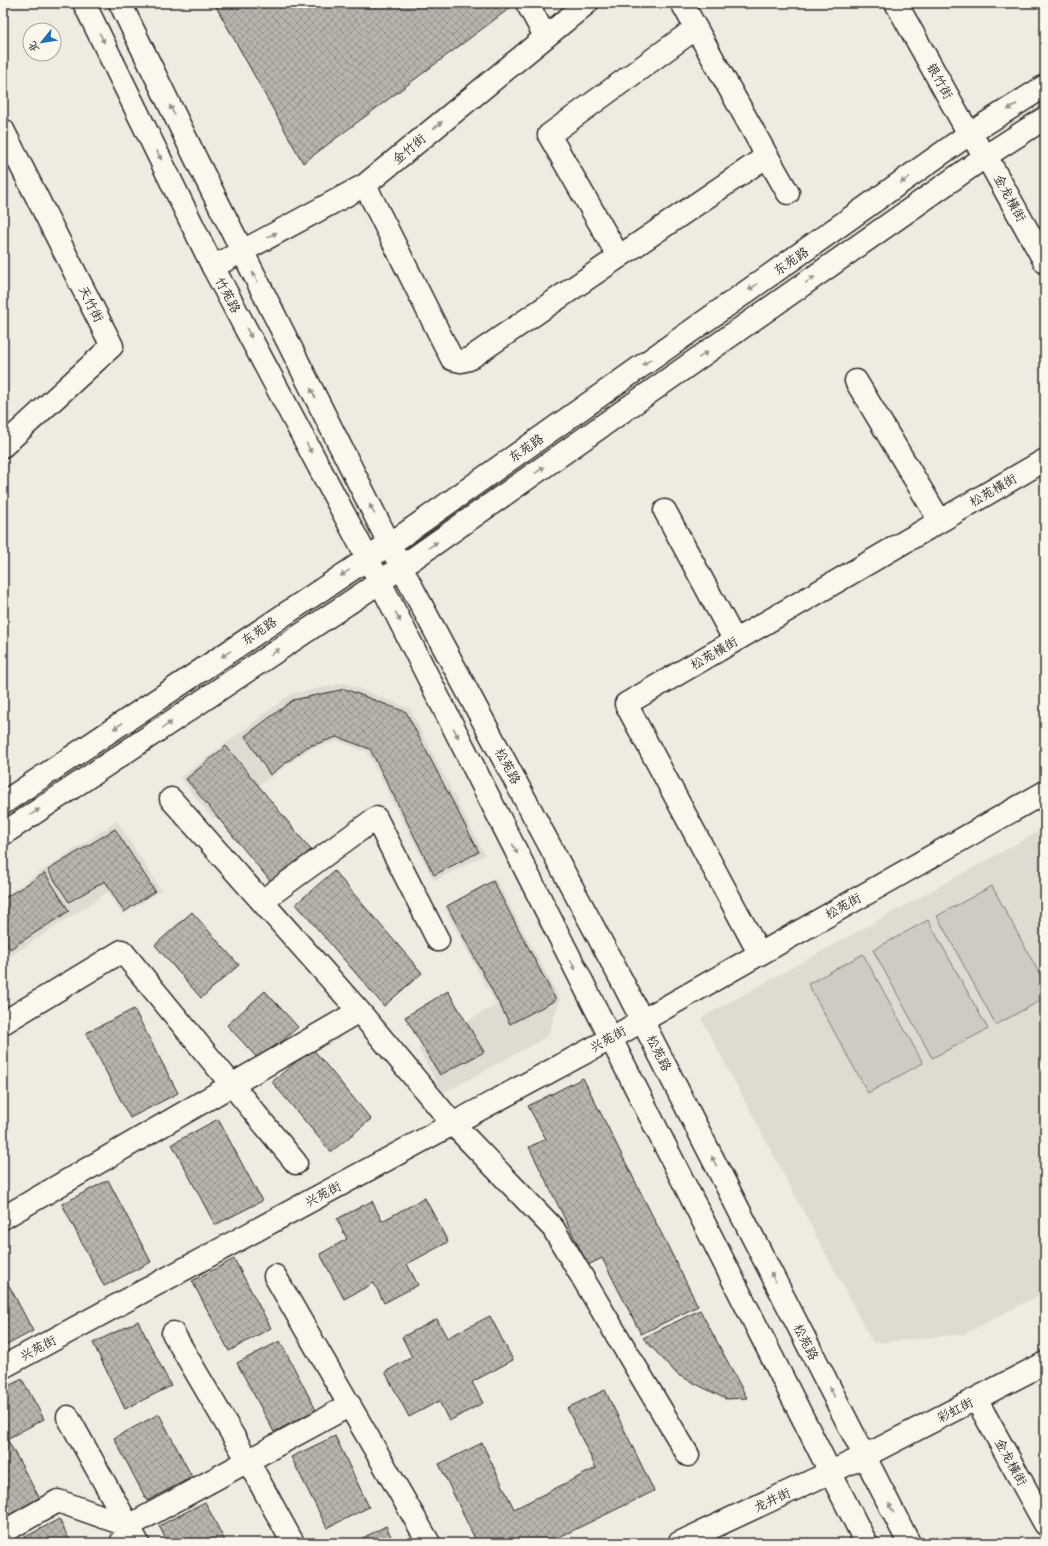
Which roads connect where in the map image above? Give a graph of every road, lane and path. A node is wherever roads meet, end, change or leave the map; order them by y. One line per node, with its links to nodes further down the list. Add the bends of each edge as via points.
1 (84, 3): 20 (street, 竹苑路, one-way to 20)
2 (120, 3): 17 (street, one-way to 2)
3 (527, 3): 8 (street)
4 (587, 3): 8 (street, 金竹街)
5 (682, 3): 7 (street)
6 (896, 3): 12 (street, 银竹街)
7 (696, 28): 13 (street); 18 (street, via 549,135)
8 (545, 36): 15 (street, 金竹街, one-way to 8)
9 (1045, 86): 12 (street, 东苑路, one-way to 12)
10 (1045, 118): 14 (street, 东苑路)
11 (3, 130): 22 (street, 天竹街, via 112,346)
12 (969, 134): 14 (street, 银竹街); 26 (street, 东苑路, one-way to 26)
13 (767, 156): 16 (street); 18 (street)
14 (986, 156): 19 (street, 金龙横街); 28 (street, 东苑路, one-way to 14)
15 (365, 185): 17 (street, 金竹街, one-way to 15); 18 (street, via 452,359 461,361 470,358)
16 (788, 193)
17 (242, 251): 20 (street, 金竹街); 26 (street, one-way to 17)
18 (619, 256)
19 (1045, 262)
20 (213, 267): 27 (street, 竹苑路, one-way to 27)
21 (856, 381): 25 (street)
22 (3, 446)
23 (1045, 460): 25 (street, 松苑横街)
24 (665, 511): 30 (street)
25 (940, 521): 30 (street, 松苑横街)
26 (390, 544): 27 (street, 东苑路); 28 (street)
27 (367, 559): 29 (street, 竹苑路); 33 (street, 东苑路, one-way to 33)
28 (401, 567): 29 (street, 东苑路); 39 (street, 松苑路)
29 (380, 582): 34 (street, 东苑路, one-way to 29); 41 (street, one-way to 41)
30 (735, 641): 37 (street, 松苑横街, via 626,704)
31 (1045, 792): 37 (street, 松苑街)
32 (171, 799): 35 (street)
33 (3, 803)
34 (3, 834)
35 (262, 901): 36 (street, via 376,818); 38 (street)
36 (438, 940)
37 (759, 953): 39 (street, 松苑街)
38 (358, 1011): 42 (street); 43 (street)
39 (642, 1019): 41 (street, 兴苑街); 54 (street, 松苑路, one-way to 39)
40 (3, 1023): 42 (street, via 122,951)
41 (610, 1039): 43 (street, 兴苑街); 56 (street)
42 (232, 1085): 44 (street); 45 (street)
43 (453, 1124): 49 (street, 兴苑街); 53 (street, via 553,1228)
44 (296, 1163)
45 (3, 1218)
46 (275, 1276): 51 (street)
47 (172, 1333): 55 (street)
48 (1045, 1363): 50 (street, 彩虹街)
49 (3, 1367)
50 (976, 1398): 54 (street, 彩虹街); 57 (street, 金龙横街)
51 (350, 1405): 55 (street); 61 (street)
52 (68, 1417): 59 (street)
53 (688, 1455)
54 (865, 1456): 56 (street, 龙井街); 64 (street, 松苑路, one-way to 54)
55 (248, 1461): 59 (street); 60 (street)
56 (830, 1472): 62 (street, 龙井街); 63 (street)
57 (1045, 1524)
58 (3, 1532): 59 (street, via 58,1501)
59 (129, 1537)
60 (293, 1543)
61 (429, 1543)
62 (679, 1543)
63 (866, 1543)
64 (909, 1543)

